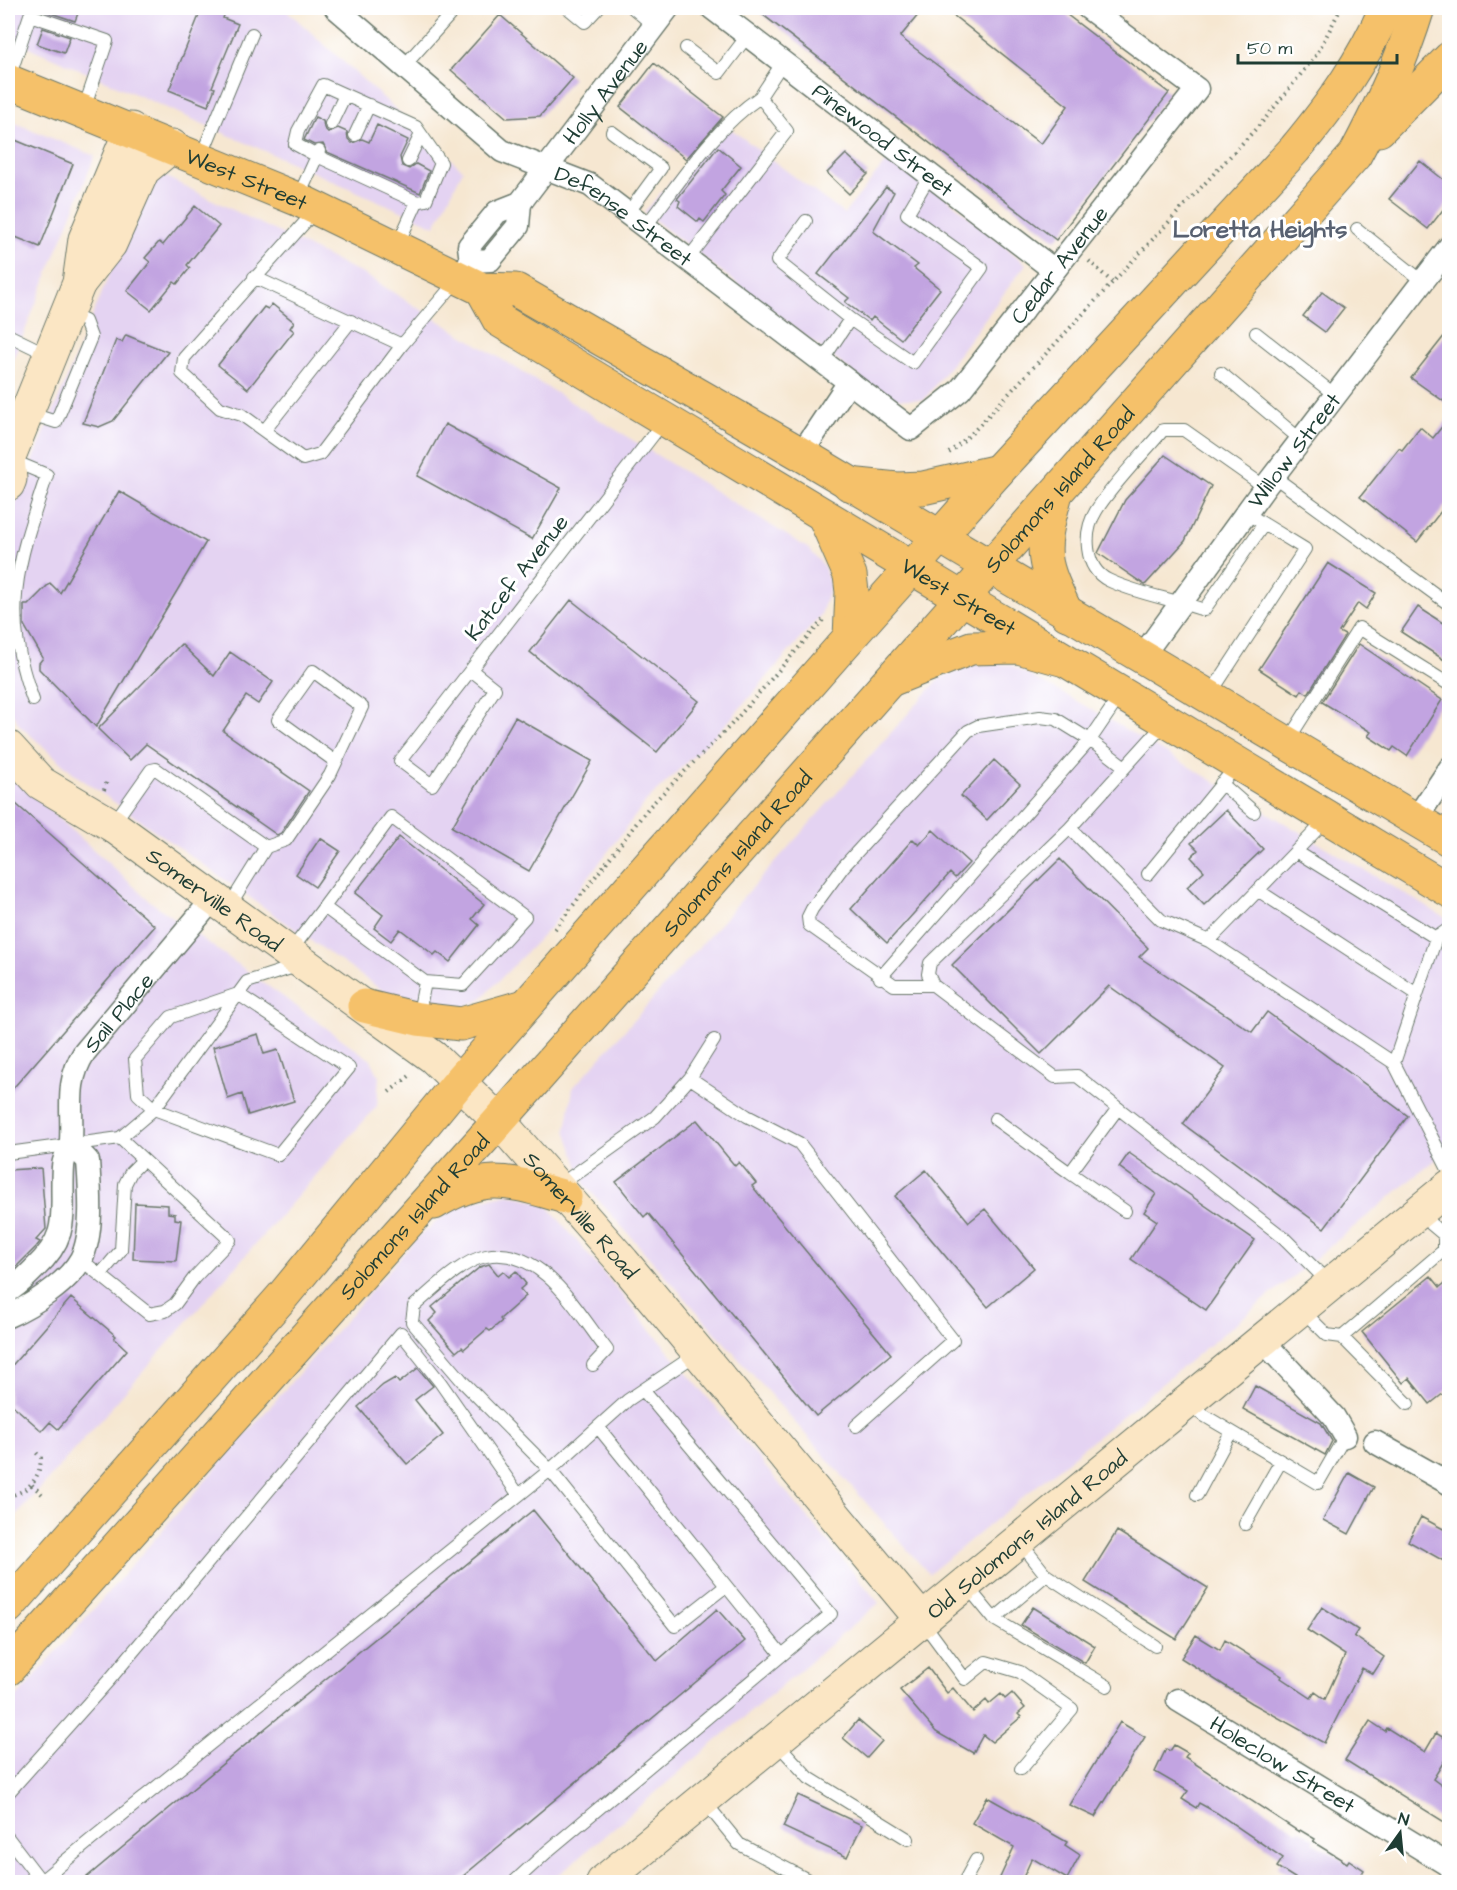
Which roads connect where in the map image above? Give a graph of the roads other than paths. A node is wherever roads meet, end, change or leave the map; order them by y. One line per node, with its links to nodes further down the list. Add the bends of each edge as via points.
1 (336, 8): 17 (street, Defense Street)
2 (456, 8): 17 (lane)
3 (568, 8): 4 (lane, via 585,22)
4 (598, 8)
5 (633, 8): 11 (lane)
6 (668, 8): 11 (street, Holly Avenue)
7 (712, 8): 13 (street, Pinewood Street)
8 (1088, 8): 42 (street, Cedar Avenue, via 1197,89)
9 (1386, 8): 65 (main road, Solomons Island Road, via 1368,49 1335,100 1294,149)
10 (1418, 8): 30 (main road, Solomons Island Road, via 1382,106)
11 (654, 26): 32 (street, Holly Avenue)
12 (252, 34): 28 (lane)
13 (748, 35): 14 (lane, via 719,73); 16 (street, Pinewood Street)
14 (686, 48)
15 (1449, 58): 30 (main road)
16 (783, 62): 20 (lane); 33 (street, Pinewood Street)
17 (404, 66): 32 (street, Defense Street, via 502,151)
18 (8, 81): 22 (main road, West Street); 22 (lane, via 30,15 107,41)
19 (345, 95): 21 (lane); 23 (lane); 29 (lane, via 323,85 298,131 295,144)
20 (760, 97): 36 (lane, via 741,110); 41 (lane, via 787,131)
21 (369, 105): 26 (lane, via 416,127); 27 (lane)
22 (83, 110): 24 (main road, West Street)
23 (331, 124)
24 (131, 129): 28 (main road, West Street); 46 (street, via 85,239)
25 (612, 132): 36 (lane, via 661,168)
26 (421, 134): 31 (lane); 34 (lane, via 441,163 426,200)
27 (355, 135)
28 (186, 152): 35 (main road, West Street); 46 (street, via 143,170 110,244)
29 (318, 153): 34 (lane); 35 (lane)
30 (1355, 155): 69 (main road, Solomons Island Road)
31 (408, 161)
32 (547, 168): 36 (street, Defense Street, via 590,184); 43 (street, Holly Avenue, via 520,203 518,226)
33 (930, 175): 42 (street, Pinewood Street); 48 (lane, via 907,214 982,268 913,363)
34 (417, 202): 39 (lane)
35 (307, 204): 39 (main road, West Street); 44 (lane)
36 (637, 220): 41 (street, Defense Street)
37 (806, 221): 48 (lane, via 777,261)
38 (1357, 229): 45 (lane)
39 (397, 246): 43 (main road, West Street)
40 (1449, 246): 45 (street, Willow Street)
41 (688, 259): 54 (street, Defense Street)
42 (1054, 270): 60 (street, Cedar Avenue, via 960,390)
43 (471, 276): 52 (lane); 59 (main road, West Street, via 500,320); 63 (main road, West Street, via 516,290)
44 (254, 277): 49 (lane); 61 (lane, via 184,358 182,372 220,408 242,415)
45 (1422, 281): 57 (street, Willow Street)
46 (79, 283): 47 (street)
47 (67, 313): 53 (street); 58 (lane, via 85,321 91,337 56,422)
48 (850, 319): 54 (lane)
49 (351, 321): 52 (lane); 61 (lane)
50 (1256, 333): 57 (lane)
51 (8, 335): 53 (lane)
52 (402, 345): 61 (lane, via 320,454 303,459)
53 (50, 355): 58 (street)
54 (822, 361): 56 (street, Defense Street)
55 (1221, 373): 62 (lane)
56 (849, 382): 60 (street, Defense Street); 63 (street)
57 (1335, 395): 62 (street, Willow Street)
58 (27, 412): 64 (street)
59 (665, 420): 70 (main road, West Street); 83 (lane, Katcef Avenue)
60 (911, 429)
61 (265, 430)
62 (1301, 440): 66 (street, Willow Street)
63 (801, 454): 68 (main road, West Street)
64 (8, 459): 67 (street); 73 (lane, via 47,475)
65 (998, 471): 68 (main road, via 923,488); 72 (main road, Solomons Island Road)
66 (1269, 481): 71 (street, Willow Street); 77 (lane, via 1184,430 1163,430 1095,512 1088,554 1094,567 1106,579); 78 (lane)
67 (8, 484)
68 (849, 484): 72 (main road, West Street)
69 (1056, 491): 74 (main road, Solomons Island Road); 79 (main road, via 1043,556)
70 (824, 516): 75 (main road, West Street); 80 (main road, via 850,574 852,592)
71 (1255, 519): 77 (street, Willow Street); 87 (lane, via 1305,549)
72 (939, 538): 74 (main road, West Street); 75 (main road, Solomons Island Road)
73 (12, 561): 88 (lane, via 11,641 20,674)
74 (988, 568): 76 (main road, Solomons Island Road); 79 (main road, West Street)
75 (911, 569): 76 (main road, West Street); 80 (main road, Solomons Island Road)
76 (960, 599): 82 (main road, West Street); 84 (main road, Solomons Island Road)
77 (1182, 602): 81 (street, Willow Street)
78 (1449, 605)
79 (1067, 615): 81 (main road, West Street)
80 (838, 628): 119 (main road, Solomons Island Road)
81 (1141, 658): 87 (main road, West Street)
82 (1061, 659): 84 (main road, via 1018,647 971,648); 86 (main road, West Street)
83 (471, 670): 83 (lane, Katcef Avenue, via 400,761 432,784 495,689)
84 (886, 682): 129 (main road, Solomons Island Road)
85 (1449, 685): 91 (lane, via 1359,628)
86 (1121, 695): 89 (main road, West Street); 90 (lane)
87 (1209, 697): 91 (main road, West Street)
88 (33, 700)
89 (1166, 722): 94 (lane); 96 (main road, West Street)
90 (1090, 740): 94 (lane); 114 (lane); 114 (lane, via 1056,719 1040,717 968,731 843,867 808,917 809,925)
91 (1286, 743): 99 (main road, West Street)
92 (8, 747): 100 (street, Somerville Road, via 41,783)
93 (336, 762): 93 (lane, via 362,707 313,671 278,720); 103 (lane, via 286,840)
94 (1125, 767): 101 (lane)
95 (1449, 768): 99 (street)
96 (1229, 774): 97 (lane); 98 (main road, West Street); 105 (lane)
97 (1254, 812)
98 (1328, 818): 99 (main road, via 1395,831); 104 (lane); 107 (main road, West Street)
99 (1416, 819): 102 (main road, West Street)
100 (112, 825): 103 (lane, via 151,770 156,769); 108 (street, Somerville Road)
101 (1070, 828): 112 (lane, via 1161,920); 116 (lane, via 930,963 928,974)
102 (1449, 840)
103 (266, 847): 108 (lane)
104 (1297, 852): 106 (lane); 111 (lane)
105 (1148, 874)
106 (1259, 891): 112 (lane); 118 (lane)
107 (1449, 891)
108 (220, 904): 113 (street, Somerville Road); 131 (street, Sail Place, via 74,1068)
109 (324, 907): 113 (lane); 115 (lane); 115 (lane, via 391,817 525,917 463,985)
110 (1449, 928): 111 (lane)
111 (1436, 938): 118 (lane)
112 (1209, 941): 123 (lane)
113 (297, 958): 117 (lane, via 247,982); 120 (street, Somerville Road)
114 (880, 978): 116 (lane, via 894,985)
115 (425, 982): 121 (lane)
116 (933, 985): 126 (lane, via 1055,1077 1077,1076)
117 (238, 994): 127 (lane); 127 (lane, via 171,1017 135,1059 138,1095); 127 (lane, via 349,1068 278,1155)
118 (1417, 994): 123 (lane)
119 (527, 1005): 121 (main road, via 461,1024); 125 (main road, Solomons Island Road)
120 (364, 1006): 121 (main road); 125 (street, Somerville Road, via 433,1057)
121 (418, 1019)
122 (714, 1040): 124 (lane)
123 (1394, 1063): 135 (lane)
124 (690, 1078): 137 (lane, via 655,1117); 155 (lane, via 747,1116 799,1143 953,1340)
125 (459, 1082): 129 (street, Somerville Road); 170 (main road, Solomons Island Road, via 282,1297)
126 (1118, 1108): 134 (lane); 144 (lane, via 1284,1238)
127 (154, 1109): 130 (lane)
128 (994, 1119): 134 (lane)
129 (499, 1121): 137 (street, Somerville Road); 140 (main road, Solomons Island Road)
130 (120, 1138): 131 (lane); 133 (lane)
131 (71, 1143): 132 (lane); 142 (street, via 88,1161 90,1204); 145 (street, Sail Place, via 63,1165 64,1221 60,1238 51,1253)
132 (8, 1153)
133 (143, 1160): 143 (lane, via 125,1184 121,1250); 143 (lane, via 230,1240 165,1311 149,1314)
134 (1070, 1173): 138 (lane)
135 (1449, 1173)
136 (1449, 1186): 139 (street, Old Solomons Island Road)
137 (561, 1192): 140 (main road, via 501,1180 461,1186); 150 (street, Somerville Road)
138 (1125, 1211)
139 (1417, 1212): 141 (lane, via 1444,1235); 144 (street, Old Solomons Island Road)
140 (415, 1215): 175 (main road, Solomons Island Road)
141 (1447, 1252): 148 (lane)
142 (80, 1259): 143 (lane); 147 (street, via 52,1290)
143 (100, 1275)
144 (1330, 1284): 146 (street, Old Solomons Island Road)
145 (8, 1291)
146 (1300, 1308): 148 (lane, via 1327,1335); 149 (street, Old Solomons Island Road)
147 (8, 1316)
148 (1342, 1337): 154 (lane, via 1374,1374)
149 (1262, 1340): 153 (street, Old Solomons Island Road); 158 (street, via 1334,1417)
150 (699, 1352): 152 (lane); 172 (street, Somerville Road)
151 (593, 1365): 161 (lane, via 607,1350 552,1280 527,1261 486,1256 453,1273 414,1306 412,1322 464,1383)
152 (643, 1390): 156 (lane); 174 (lane, via 831,1614)
153 (1184, 1404): 157 (lane); 166 (street, Old Solomons Island Road)
154 (1408, 1404)
155 (856, 1426)
156 (598, 1427): 161 (lane); 169 (lane)
157 (1231, 1432): 160 (lane); 164 (lane)
158 (1345, 1436): 160 (lane, via 1318,1483)
159 (1374, 1442): 162 (street)
160 (1281, 1461): 165 (lane)
161 (550, 1470): 163 (lane); 169 (lane, via 675,1626)
162 (1449, 1484)
163 (518, 1494): 180 (lane, via 401,1333 110,1679); 186 (lane)
164 (1197, 1495)
165 (1245, 1524)
166 (1018, 1540): 167 (lane); 168 (street, Old Solomons Island Road)
167 (1046, 1575): 171 (lane); 173 (lane)
168 (965, 1584): 171 (lane); 172 (street, Old Solomons Island Road)
169 (726, 1586): 174 (lane)
170 (8, 1607)
171 (994, 1619): 176 (lane)
172 (922, 1620): 178 (street, Old Solomons Island Road); 179 (lane, via 965,1679 986,1662 1020,1672 1072,1709)
173 (1155, 1646)
174 (781, 1654): 187 (lane)
175 (8, 1669)
176 (1107, 1686)
177 (1178, 1700): 185 (street, Holeclow Street)
178 (775, 1741): 181 (street, Old Solomons Island Road); 183 (lane, via 810,1778)
179 (1020, 1769)
180 (8, 1792)
181 (703, 1800): 188 (street, Old Solomons Island Road); 189 (lane, via 739,1844)
182 (8, 1838): 186 (lane)
183 (908, 1839)
184 (976, 1860): 190 (lane)
185 (1449, 1866)
186 (42, 1882)
187 (514, 1882)
188 (603, 1882)
189 (812, 1882)
190 (964, 1882)

